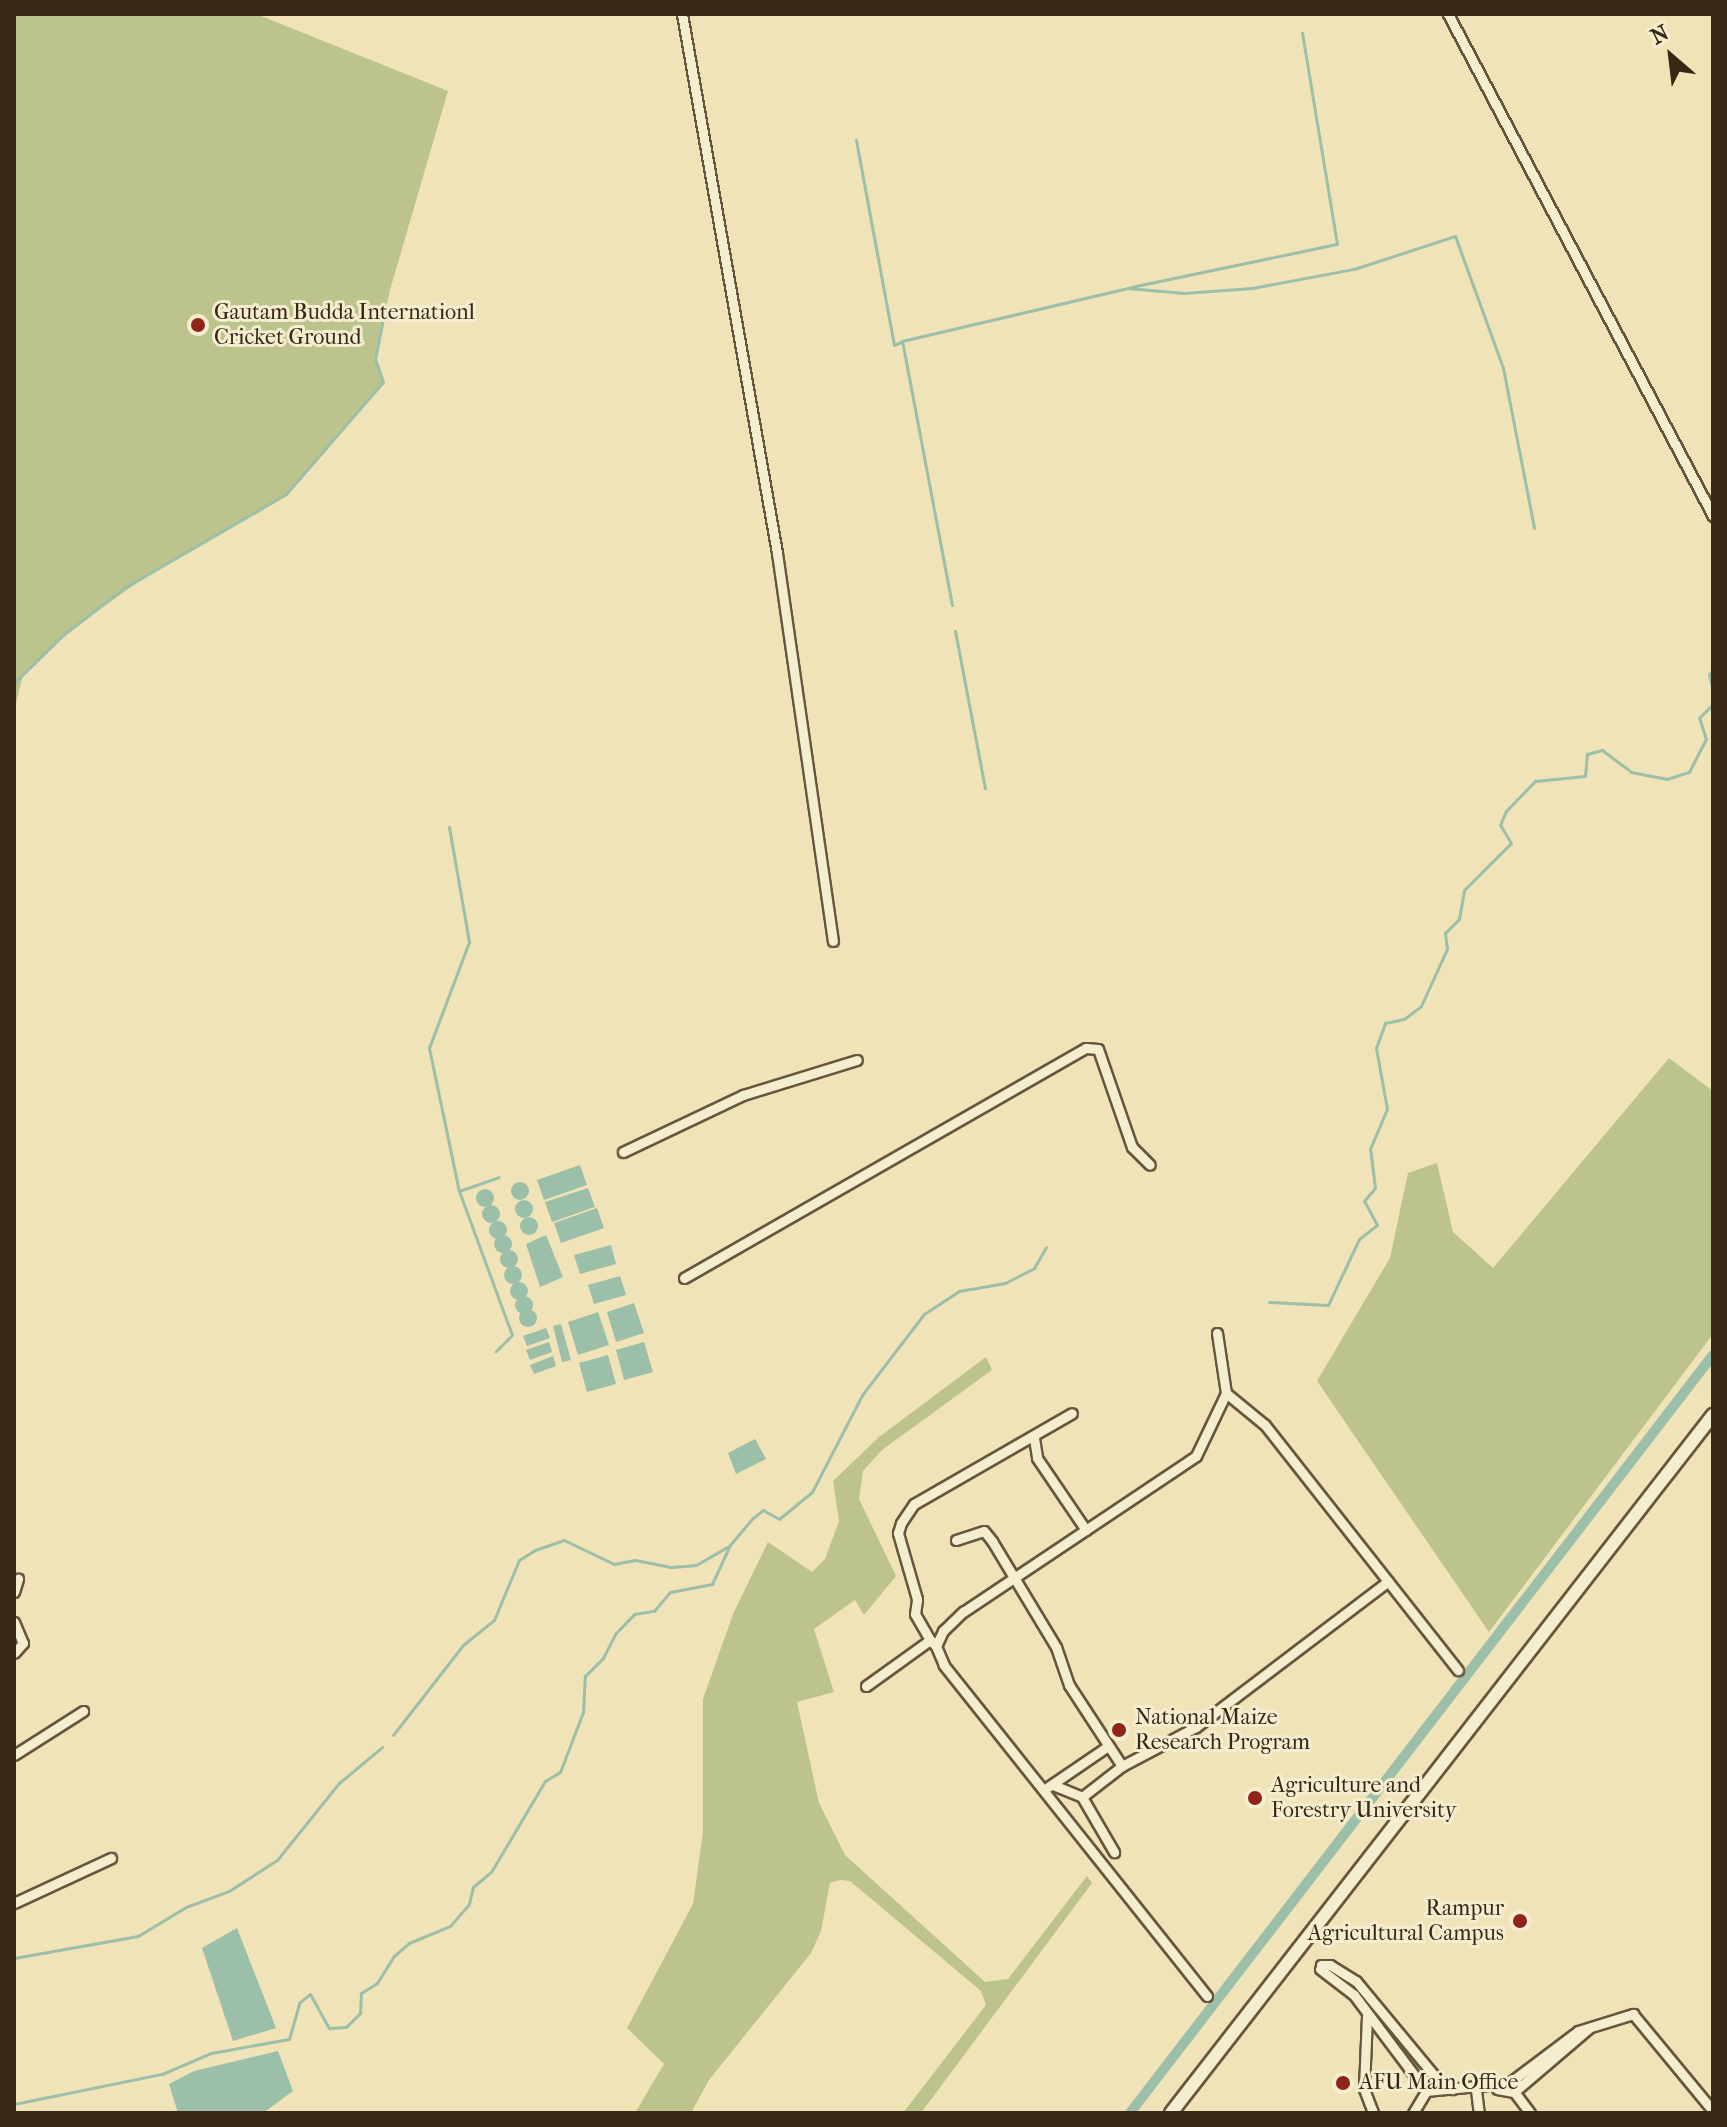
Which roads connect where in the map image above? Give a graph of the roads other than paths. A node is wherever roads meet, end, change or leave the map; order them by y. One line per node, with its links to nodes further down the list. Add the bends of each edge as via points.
1 (682, 14): 4 (street, via 777,553)
2 (1448, 14): 3 (street)
3 (1713, 516)
4 (833, 941)
5 (857, 1060): 6 (street, via 743,1095)
6 (623, 1152)
7 (1150, 1165): 8 (street, via 1132,1147 1098,1049 1086,1048)
8 (684, 1278)
9 (1217, 1333): 10 (street)
10 (1226, 1393): 14 (street, via 1196,1456); 18 (street, via 1265,1425)
11 (1072, 1413): 13 (street)
12 (1713, 1415): 41 (main road)
13 (1034, 1438): 14 (street, via 1037,1458); 21 (street, via 914,1504 901,1523 898,1533 917,1599 915,1614)
14 (1086, 1530): 16 (street)
15 (956, 1540): 16 (street, via 984,1531)
16 (1014, 1578): 21 (street, via 950,1623); 26 (street, via 1056,1647 1069,1685)
17 (18, 1579): 19 (street)
18 (1388, 1581): 23 (street); 28 (street, via 1196,1727)
19 (14, 1592)
20 (14, 1622): 22 (street, via 23,1643)
21 (933, 1643): 24 (street); 29 (street, via 944,1665)
22 (14, 1653)
23 (1458, 1670)
24 (866, 1686)
25 (83, 1711): 27 (street)
26 (1108, 1746): 28 (street); 29 (street)
27 (14, 1755)
28 (1122, 1766): 30 (street)
29 (1048, 1787): 30 (street); 34 (street)
30 (1082, 1797): 31 (street)
31 (1114, 1852)
32 (111, 1858): 33 (street)
33 (14, 1903)
34 (1207, 1996)
35 (1367, 2016): 37 (street, via 1342,1983 1320,1967 1330,1965 1356,1981 1447,2089); 39 (street); 42 (street, via 1364,2089)
36 (1511, 2088): 38 (street); 40 (street, via 1589,2028 1633,2014); 45 (street)
37 (1463, 2089): 38 (street); 39 (street)
38 (1476, 2090): 44 (street)
39 (1426, 2091): 43 (street)
40 (1713, 2111)
41 (1171, 2113)
42 (1373, 2113)
43 (1413, 2113)
44 (1479, 2113)
45 (1530, 2113)

